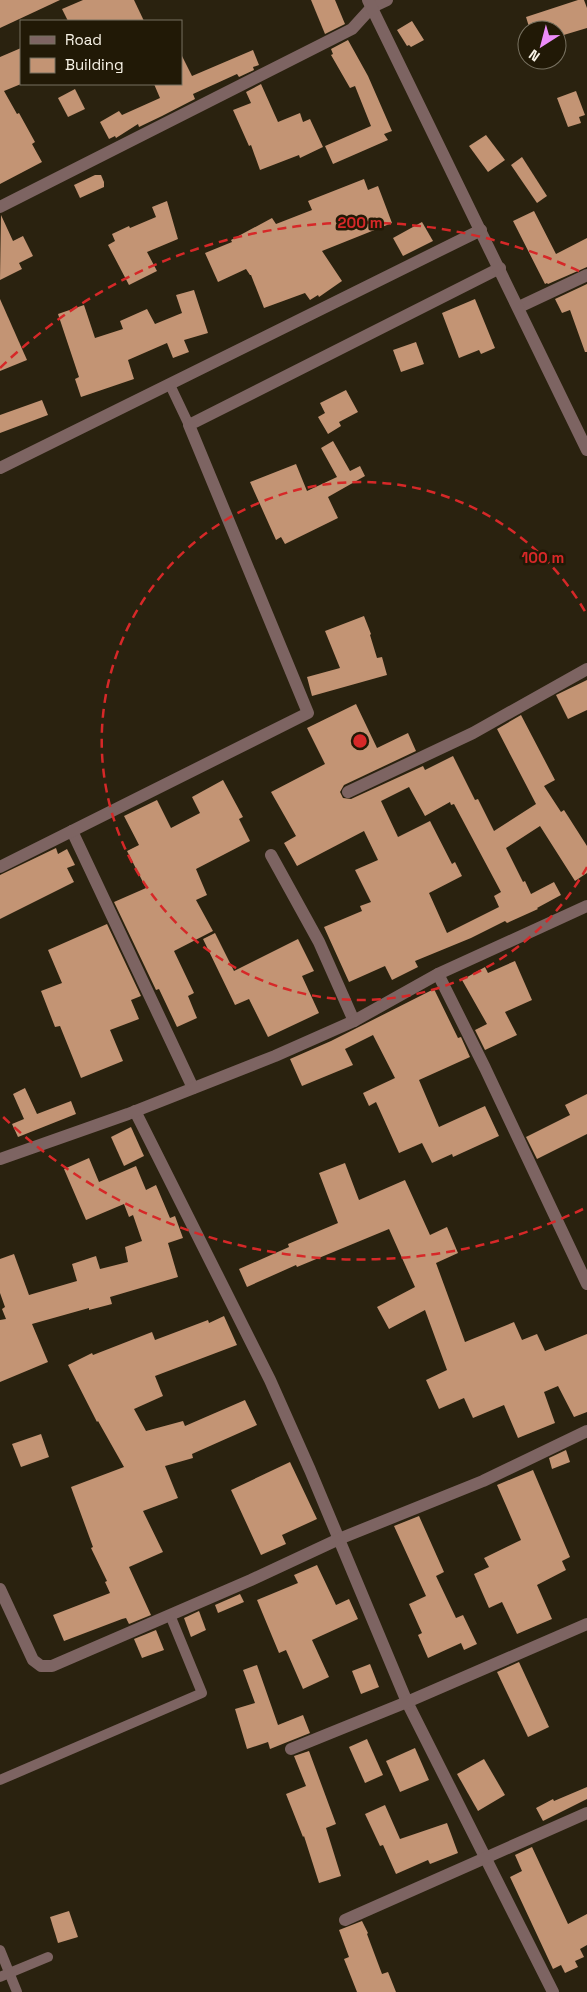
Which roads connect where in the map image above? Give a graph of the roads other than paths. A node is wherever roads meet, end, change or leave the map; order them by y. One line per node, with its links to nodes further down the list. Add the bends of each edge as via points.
1 (387, 0): 2 (street)
2 (370, 4): 3 (street, via 352,29); 4 (street)
3 (0, 207)
4 (481, 230): 5 (street); 8 (street)
5 (500, 268): 7 (street); 9 (street)
6 (587, 275): 7 (street)
7 (519, 306): 10 (street)
8 (170, 384): 9 (lane); 11 (street)
9 (189, 426): 14 (street, via 308,713)
10 (587, 450)
11 (0, 467)
12 (587, 669): 13 (street, via 473,733)
13 (348, 792)
14 (72, 831): 16 (street); 20 (street)
15 (271, 855): 19 (street, via 319,942)
16 (0, 867)
17 (587, 906): 18 (street)
18 (438, 974): 19 (street); 23 (street)
19 (354, 1021): 20 (street)
20 (193, 1088): 21 (street)
21 (135, 1111): 22 (street); 25 (street, via 270,1380)
22 (0, 1159)
23 (587, 1284)
24 (587, 1431): 25 (street, via 483,1481)
25 (339, 1539): 27 (street); 29 (street)
26 (0, 1590): 27 (street, via 33,1660 41,1666 52,1666)
27 (170, 1615): 31 (lane, via 202,1693)
28 (587, 1624): 29 (street)
29 (407, 1702): 30 (street); 33 (street)
30 (291, 1749)
31 (0, 1780)
32 (587, 1813): 33 (street)
33 (485, 1859): 34 (street); 39 (street)
34 (345, 1920)
35 (0, 1950): 37 (lane)
36 (48, 1957): 37 (lane)
37 (5, 1975): 38 (lane)
38 (18, 1992)
39 (552, 1992)

